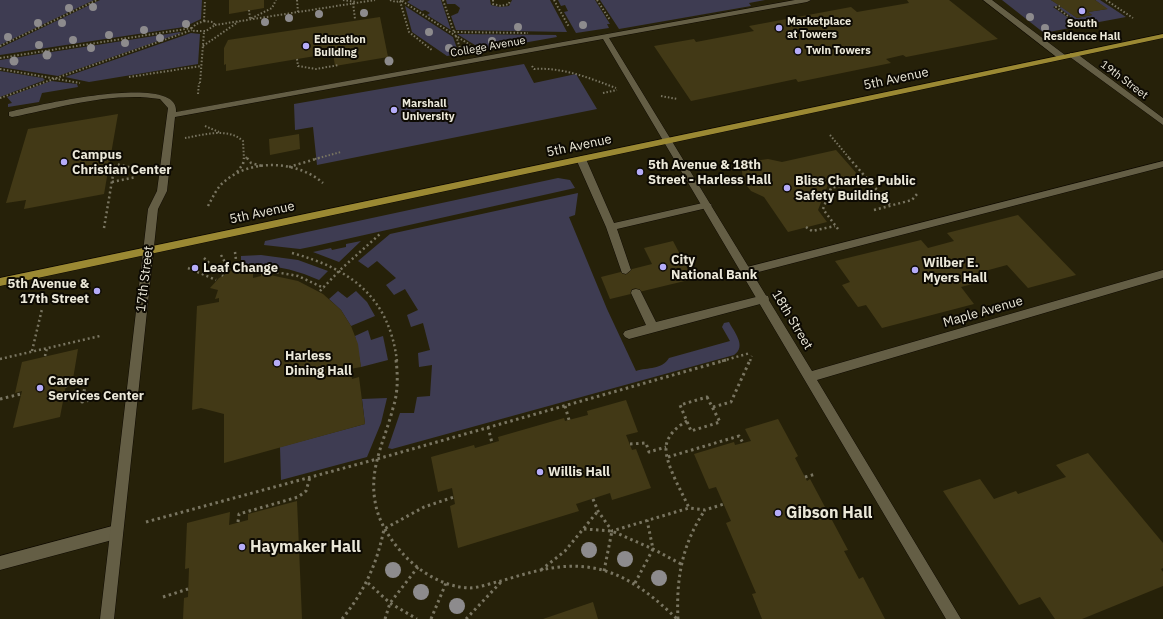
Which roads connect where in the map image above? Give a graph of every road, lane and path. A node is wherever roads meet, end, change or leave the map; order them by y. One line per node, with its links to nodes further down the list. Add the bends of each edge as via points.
1 (97, 0): 37 (path)
2 (205, 0): 25 (path)
3 (276, 0): 23 (path, via 272,8)
4 (297, 0): 21 (path)
5 (343, 0): 17 (path)
6 (375, 0): 17 (path)
7 (390, 0): 16 (path)
8 (443, 0): 32 (path)
9 (493, 0): 10 (path, via 494,4 499,6 507,5)
10 (510, 0)
11 (554, 0): 34 (path)
12 (598, 0): 27 (path)
13 (807, 0): 36 (street, College Avenue)
14 (987, 0): 42 (street)
15 (1106, 0): 22 (path)
16 (402, 1): 32 (path); 40 (path, via 408,32)
17 (358, 2): 18 (path)
18 (353, 3): 21 (path); 24 (path)
19 (1060, 6): 29 (path, via 1056,7)
20 (250, 10): 23 (path)
21 (298, 12): 23 (path)
22 (1133, 18)
23 (250, 19): 26 (path)
24 (355, 19)
25 (204, 21): 28 (path); 30 (path, via 194,24)
26 (240, 21): 28 (path); 38 (path)
27 (612, 23)
28 (215, 24): 31 (path, via 211,30)
29 (1084, 28)
30 (192, 29): 31 (path); 43 (path); 49 (path)
31 (204, 32): 38 (path)
32 (453, 33): 33 (path); 39 (path)
33 (533, 33)
34 (572, 34)
35 (1163, 36): 41 (main road, 5th Avenue)
36 (605, 37): 58 (street, College Avenue); 62 (street, 18th Street)
37 (0, 46)
38 (202, 46): 47 (path)
39 (475, 48)
40 (435, 52)
41 (1073, 55): 42 (main road, 5th Avenue); 59 (street, 19th Street)
42 (1062, 57): 62 (main road, 5th Avenue)
43 (0, 58)
44 (297, 59): 46 (path, via 298,66 310,69)
45 (531, 64): 53 (path, via 534,68 543,67 572,73 622,90)
46 (339, 65)
47 (201, 66): 50 (path); 51 (path)
48 (0, 69): 49 (path)
49 (55, 78): 52 (path); 55 (path)
50 (125, 78)
51 (200, 83)
52 (86, 84)
53 (603, 93)
54 (659, 95): 56 (path)
55 (0, 98)
56 (677, 99)
57 (12, 114): 58 (street, via 141,94 164,98 172,108)
58 (172, 115): 88 (street, 17th Street, via 162,191 153,209)
59 (1163, 122)
60 (830, 135): 72 (path)
61 (184, 139): 64 (path, via 221,132 234,135 244,140)
62 (666, 140): 65 (main road, 5th Avenue); 78 (street, 18th Street)
63 (341, 152): 68 (path, via 298,163)
64 (245, 157): 67 (path, via 255,165); 70 (path, via 244,164)
65 (581, 159): 83 (street); 88 (main road, 5th Avenue)
66 (1163, 164): 99 (street)
67 (266, 167): 68 (path); 70 (path)
68 (289, 168): 75 (path, via 309,172)
69 (137, 169): 74 (path, via 116,164)
70 (235, 174): 79 (path, via 220,185)
71 (136, 177): 74 (path)
72 (868, 179): 76 (path); 80 (path)
73 (840, 180): 76 (path)
74 (112, 182): 85 (path)
75 (323, 182)
76 (844, 184): 82 (path, via 831,188 823,209)
77 (917, 194): 80 (path, via 912,200)
78 (707, 205): 83 (street); 99 (street, 18th Street)
79 (208, 206)
80 (891, 206): 81 (path)
81 (874, 210)
82 (835, 226): 84 (path, via 812,230); 87 (path)
83 (611, 227): 97 (street)
84 (806, 227)
85 (104, 228)
86 (380, 234): 96 (path)
87 (842, 235)
88 (148, 250): 103 (main road, 5th Avenue); 147 (street, 17th Street)
89 (235, 252): 94 (path)
90 (292, 253): 96 (path, via 316,259)
91 (222, 255): 98 (path)
92 (204, 258): 101 (path)
93 (188, 268): 102 (path)
94 (237, 268)
95 (252, 268): 104 (path, via 288,273 316,282)
96 (340, 270): 104 (path); 131 (path, via 370,295 387,323 395,345 398,370 396,397)
97 (626, 270)
98 (230, 271)
99 (747, 271): 107 (street, 18th Street)
100 (1163, 274): 116 (street, Maple Avenue)
101 (223, 276)
102 (216, 280)
103 (0, 282)
104 (324, 288): 105 (path)
105 (320, 291)
106 (636, 293): 109 (street)
107 (764, 300): 109 (street); 116 (street, 18th Street)
108 (42, 309): 113 (path)
109 (653, 328): 110 (street)
110 (629, 334)
111 (100, 336): 112 (path)
112 (47, 348): 113 (path); 114 (path)
113 (32, 351): 115 (path)
114 (45, 356)
115 (0, 359)
116 (810, 377): 168 (street, 18th Street)
117 (65, 386): 120 (path, via 86,381 82,402)
118 (21, 394): 119 (path)
119 (0, 399)
120 (90, 400)
121 (565, 406): 122 (path, via 751,355 731,402); 123 (path); 125 (path)
122 (713, 408): 124 (path, via 720,422 691,431); 124 (path, via 707,397 680,405)
123 (569, 420)
124 (687, 421): 129 (path, via 675,428)
125 (488, 427): 126 (path); 131 (path)
126 (492, 443)
127 (742, 443): 130 (path, via 739,436)
128 (630, 444): 129 (path, via 646,444 649,452)
129 (666, 447): 130 (path)
130 (668, 457): 138 (path)
131 (377, 459): 133 (path); 144 (path, via 374,498)
132 (816, 474): 134 (path)
133 (310, 477): 142 (path); 143 (path, via 306,491 298,497 239,514)
134 (805, 477)
135 (454, 497): 144 (path, via 424,507)
136 (593, 499): 140 (path)
137 (724, 504): 139 (path)
138 (689, 508): 139 (path); 141 (path)
139 (705, 510): 150 (path, via 694,524)
140 (598, 511): 145 (path); 146 (path)
141 (647, 520): 146 (path); 148 (path)
142 (146, 522)
143 (238, 522)
144 (384, 529): 151 (path, via 396,546); 155 (path, via 381,549)
145 (584, 529): 146 (path); 152 (path, via 565,551)
146 (612, 531): 148 (path); 153 (path)
147 (116, 532): 149 (street); 161 (street, 17th Street)
148 (654, 549): 150 (path); 157 (path)
149 (0, 563)
150 (681, 564): 167 (path, via 677,599)
151 (418, 567): 156 (path); 160 (path)
152 (541, 570): 153 (path, via 575,566); 154 (path)
153 (604, 571): 157 (path)
154 (502, 581): 156 (path, via 470,588); 166 (path)
155 (368, 583): 160 (path); 162 (path)
156 (446, 583): 165 (path)
157 (635, 584): 167 (path, via 660,601)
158 (188, 589): 159 (path)
159 (164, 597)
160 (390, 603): 163 (path); 164 (path)
161 (106, 619)
162 (342, 619)
163 (385, 619)
164 (417, 619)
165 (431, 619)
166 (466, 619)
167 (678, 619)
168 (954, 619)

